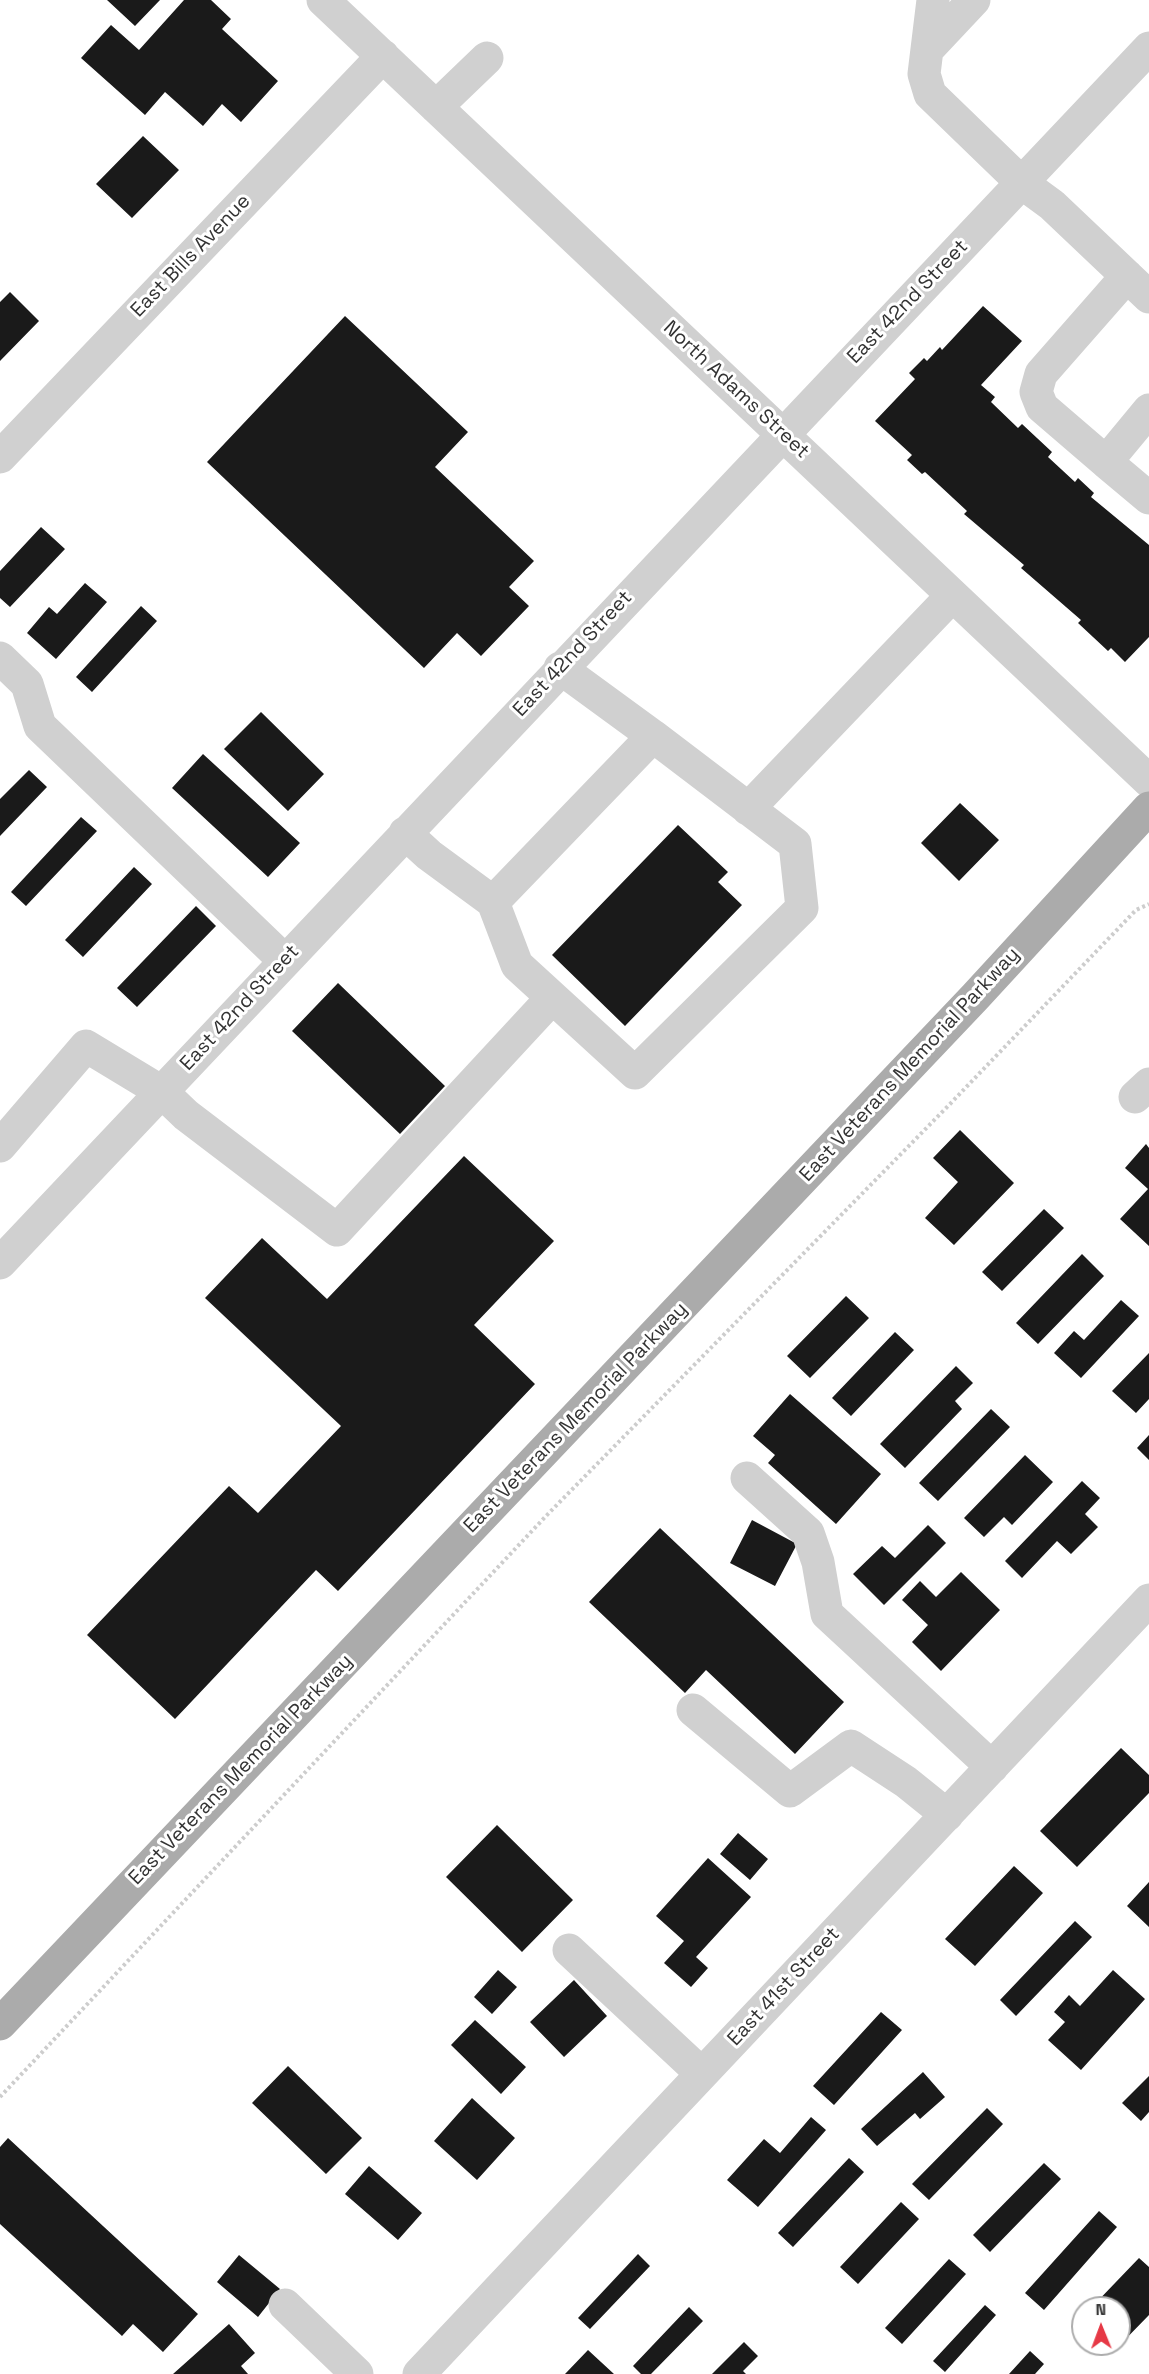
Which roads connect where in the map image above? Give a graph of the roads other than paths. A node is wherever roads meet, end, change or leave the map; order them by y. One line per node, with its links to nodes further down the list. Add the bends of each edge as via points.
1 (323, 0): 6 (street, North Adams Street)
2 (933, 0): 5 (street)
3 (974, 0): 5 (street)
4 (1149, 48): 9 (street, East 42nd Street)
5 (927, 50): 9 (street, via 924,74 930,94)
6 (382, 56): 8 (street, North Adams Street); 13 (street, East Bills Avenue)
7 (487, 58): 8 (street)
8 (436, 107): 12 (street, North Adams Street)
9 (1022, 183): 10 (street, via 1052,205); 12 (street, East 42nd Street)
10 (1138, 287): 14 (street, via 1041,374 1036,392 1042,407)
11 (1149, 410): 14 (street)
12 (782, 433): 16 (street, North Adams Street); 18 (street, East 42nd Street)
13 (0, 457)
14 (1106, 462): 15 (street)
15 (1149, 498)
16 (952, 596): 20 (street, North Adams Street); 22 (street)
17 (0, 658): 25 (street, via 27,684 40,726)
18 (560, 668): 19 (street); 23 (street, East 42nd Street)
19 (653, 736): 22 (street); 24 (street)
20 (1149, 781)
21 (1149, 808): 36 (main road, East Veterans Memorial Parkway, via 975,997)
22 (748, 809): 26 (street, via 795,844 802,908 635,1073)
23 (405, 833): 24 (street); 25 (street, East 42nd Street)
24 (493, 902): 26 (street, via 517,965)
25 (285, 961): 27 (street, East 42nd Street)
26 (552, 998): 27 (street, via 337,1230)
27 (162, 1092): 28 (street, via 86,1046); 29 (street, East 42nd Street)
28 (0, 1146)
29 (0, 1263)
30 (747, 1478): 33 (street, via 808,1533 818,1562 827,1614)
31 (1149, 1600): 33 (street, East 41st Street)
32 (693, 1710): 34 (street, via 790,1791 851,1746)
33 (992, 1767): 34 (street, East 41st Street)
34 (947, 1815): 37 (street, East 41st Street)
35 (569, 1950): 37 (street)
36 (0, 2024)
37 (702, 2074): 40 (street, East 41st Street)
38 (285, 2305): 39 (street)
39 (357, 2374)
40 (420, 2374)

